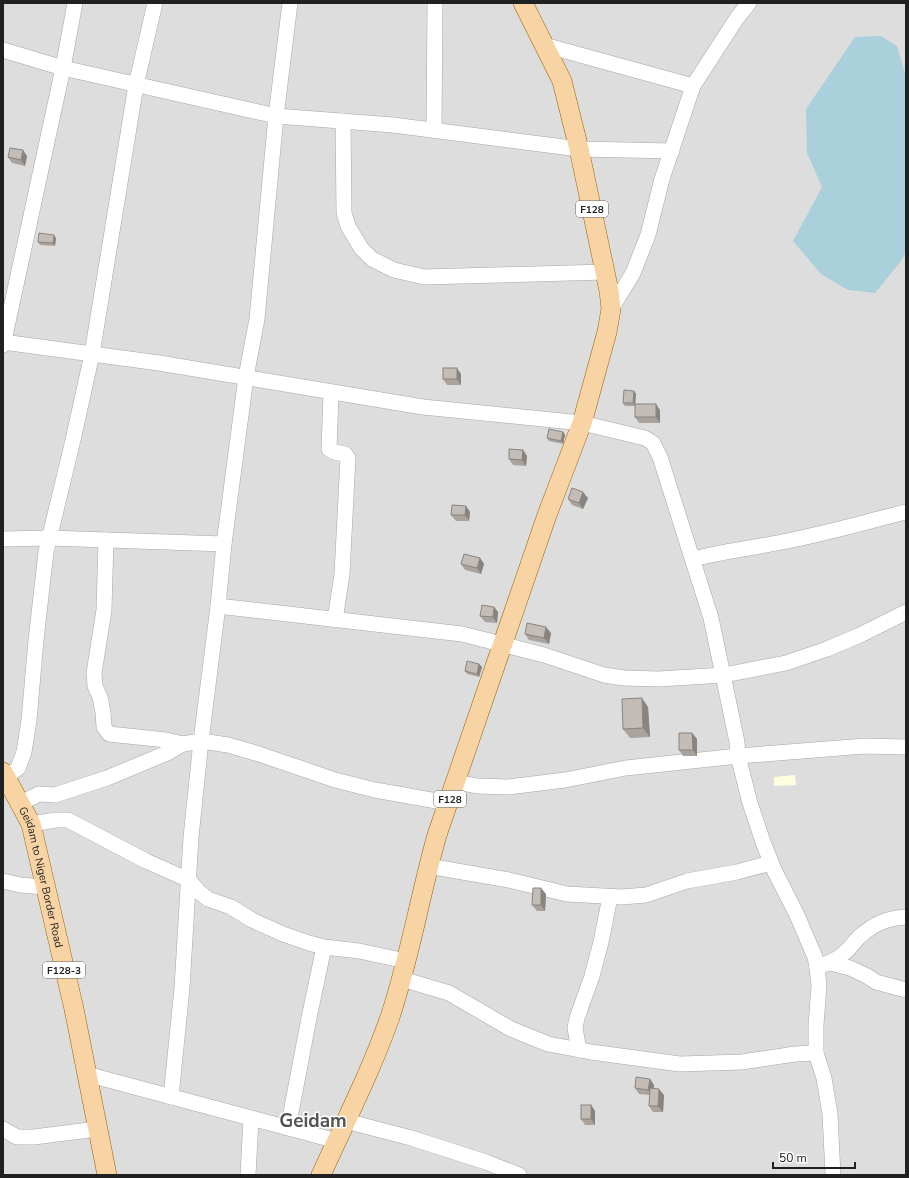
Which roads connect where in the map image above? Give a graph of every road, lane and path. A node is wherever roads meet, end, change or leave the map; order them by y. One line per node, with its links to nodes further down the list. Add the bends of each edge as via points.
1 (75, 3): 9 (street)
2 (155, 3): 10 (street)
3 (290, 3): 12 (street)
4 (435, 3): 14 (street)
5 (523, 3): 7 (main road, F128)
6 (749, 3): 11 (street)
7 (544, 45): 11 (street); 15 (main road, F128, via 562,81)
8 (3, 50): 9 (street)
9 (63, 68): 10 (street); 19 (street)
10 (136, 85): 12 (street); 20 (street)
11 (693, 86): 16 (street)
12 (276, 116): 13 (street); 21 (street, via 258,319)
13 (342, 121): 14 (street); 17 (street, via 344,213 348,226 361,248 372,259 394,270 424,277)
14 (434, 130): 15 (street)
15 (579, 149): 16 (street); 17 (main road, F128)
16 (672, 151): 18 (street, via 648,235 633,273)
17 (605, 272): 18 (main road, F128)
18 (611, 309): 23 (main road, F128, via 608,332)
19 (3, 343): 20 (street)
20 (92, 354): 21 (street); 25 (street)
21 (246, 377): 22 (street); 28 (street)
22 (331, 393): 23 (street, via 423,407); 32 (street, via 329,449 345,454 348,458 342,574)
23 (582, 422): 29 (street, via 645,438 653,444 660,457); 33 (main road, F128)
24 (906, 512): 29 (street, via 826,533)
25 (49, 538): 26 (street); 27 (street); 39 (street, via 24,752 18,768)
26 (3, 539)
27 (106, 540): 28 (street); 36 (street, via 104,610 94,673 104,727 109,734)
28 (224, 544): 30 (street)
29 (693, 558): 34 (street, via 711,618)
30 (218, 606): 32 (street); 35 (street)
31 (906, 612): 34 (street, via 827,649 786,663)
32 (335, 620): 33 (street, via 462,634)
33 (503, 644): 34 (street, via 611,676 659,679); 40 (main road, F128)
34 (724, 675): 38 (street)
35 (201, 741): 36 (street); 42 (street, via 228,745 342,782); 46 (street)
36 (184, 744): 41 (street, via 107,778 55,795 39,794)
37 (906, 747): 38 (street, via 865,746)
38 (738, 756): 40 (street, via 626,768 565,780 508,787); 44 (street, via 750,802)
39 (5, 774): 41 (main road, Geidam to Niger Border Road / F128-3)
40 (456, 782): 42 (main road, F128)
41 (20, 803): 43 (main road, Geidam to Niger Border Road / F128-3)
42 (448, 803): 45 (main road, F128)
43 (31, 824): 46 (street, via 68,820 146,862); 48 (main road, Geidam to Niger Border Road / F128-3)
44 (771, 863): 49 (street, via 687,881 646,895); 52 (street, via 815,957)
45 (428, 866): 49 (street, via 509,880 567,894); 53 (main road, F128)
46 (189, 880): 51 (street, via 208,899 231,907 283,934); 58 (street)
47 (3, 881): 48 (street)
48 (45, 887): 57 (main road, Geidam to Niger Border Road / F128-3, via 74,1009)
49 (610, 897): 55 (street, via 592,976 577,1018 575,1028)
50 (906, 917): 52 (street, via 892,918 877,924 842,955)
51 (324, 947): 53 (street, via 359,951); 62 (street)
52 (824, 965): 54 (street, via 850,968 876,982); 56 (street, via 819,986)
53 (404, 970): 55 (street, via 511,1029 548,1044); 60 (main road, F128, via 370,1070)
54 (906, 990)
55 (579, 1050): 56 (street, via 680,1064 742,1062)
56 (816, 1053): 69 (street, via 824,1078 830,1114)
57 (86, 1074): 58 (street); 61 (main road, Geidam to Niger Border Road / F128-3)
58 (171, 1097): 59 (street)
59 (251, 1119): 62 (street); 66 (street)
60 (346, 1121): 64 (main road, F128); 68 (street, via 486,1162)
61 (98, 1128): 63 (street, via 34,1137 17,1137); 65 (main road, Geidam to Niger Border Road / F128-3)
62 (288, 1128): 64 (street)
63 (3, 1129)
64 (337, 1141): 67 (main road, F128)
65 (107, 1175)
66 (248, 1175)
67 (322, 1175)
68 (519, 1175)
69 (832, 1175)

